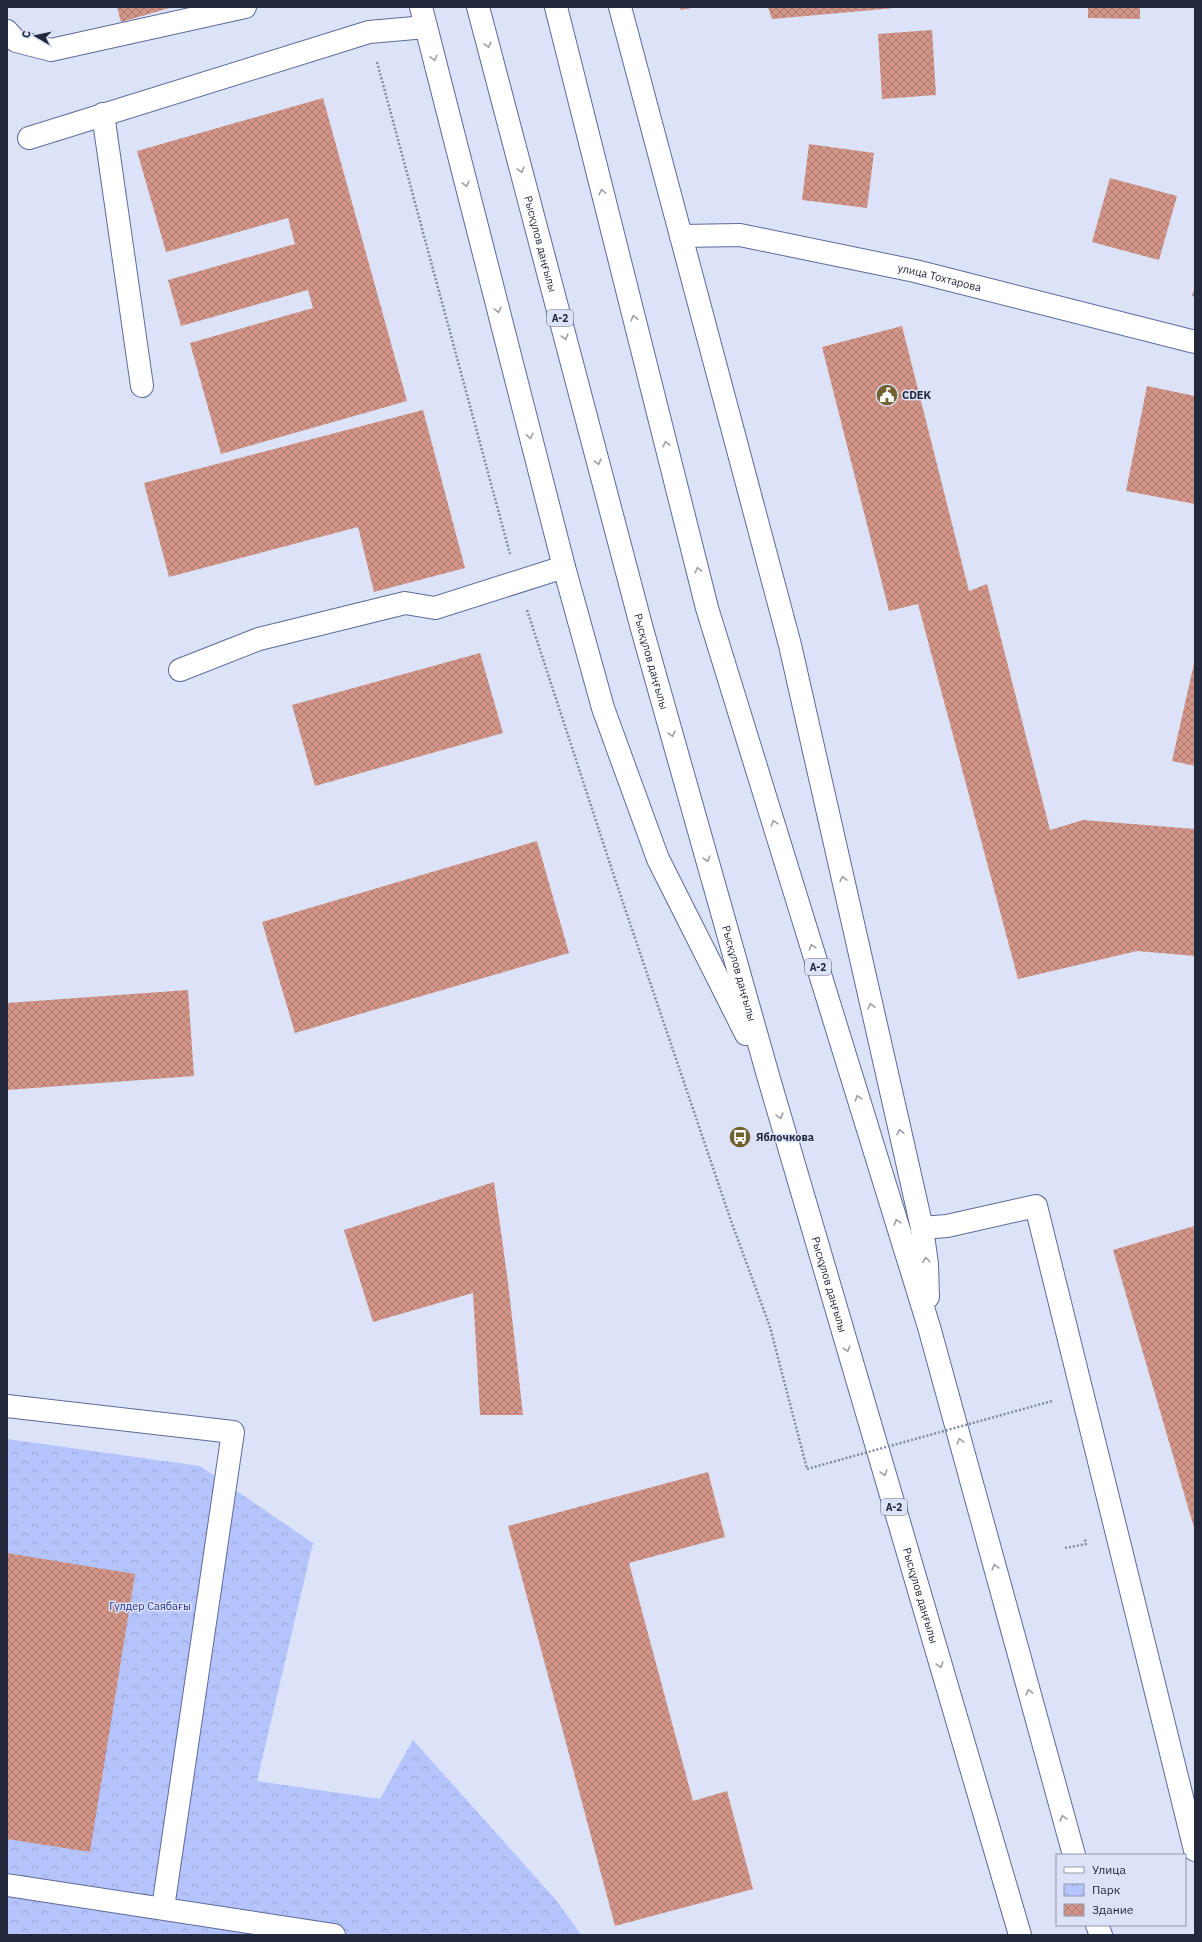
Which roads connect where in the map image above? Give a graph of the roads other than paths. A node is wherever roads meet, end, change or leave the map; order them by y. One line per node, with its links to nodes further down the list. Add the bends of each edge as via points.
1 (245, 7): 6 (main road, via 51,50 16,41)
2 (478, 7): 14 (main road, Рысқұлов даңғылы / A-2, one-way to 14, via 642,629)
3 (556, 7): 16 (main road, A-2, one-way to 3, via 707,608)
4 (620, 7): 9 (main road)
5 (423, 17): 7 (main road); 12 (main road, one-way to 12)
6 (7, 31)
7 (103, 114): 8 (main road); 11 (main road)
8 (30, 138)
9 (681, 236): 10 (main road, улица Тохтарова, via 740,235 915,271); 15 (main road, one-way to 9, via 790,645)
10 (1195, 342)
11 (142, 386)
12 (564, 567): 13 (main road, via 435,608 405,603 260,639); 14 (main road, via 603,708 658,859)
13 (180, 670)
14 (769, 1079): 23 (main road, Рысқұлов даңғылы / A-2, one-way to 23)
15 (922, 1228): 16 (main road, one-way to 15, via 927,1264); 18 (main road, via 947,1226 1036,1206)
16 (929, 1327): 19 (main road, A-2, one-way to 16)
17 (7, 1406): 21 (main road, via 233,1432)
18 (1195, 1850)
19 (1074, 1854)
20 (7, 1885): 21 (main road)
21 (163, 1908): 22 (main road)
22 (334, 1935)
23 (1020, 1935)

